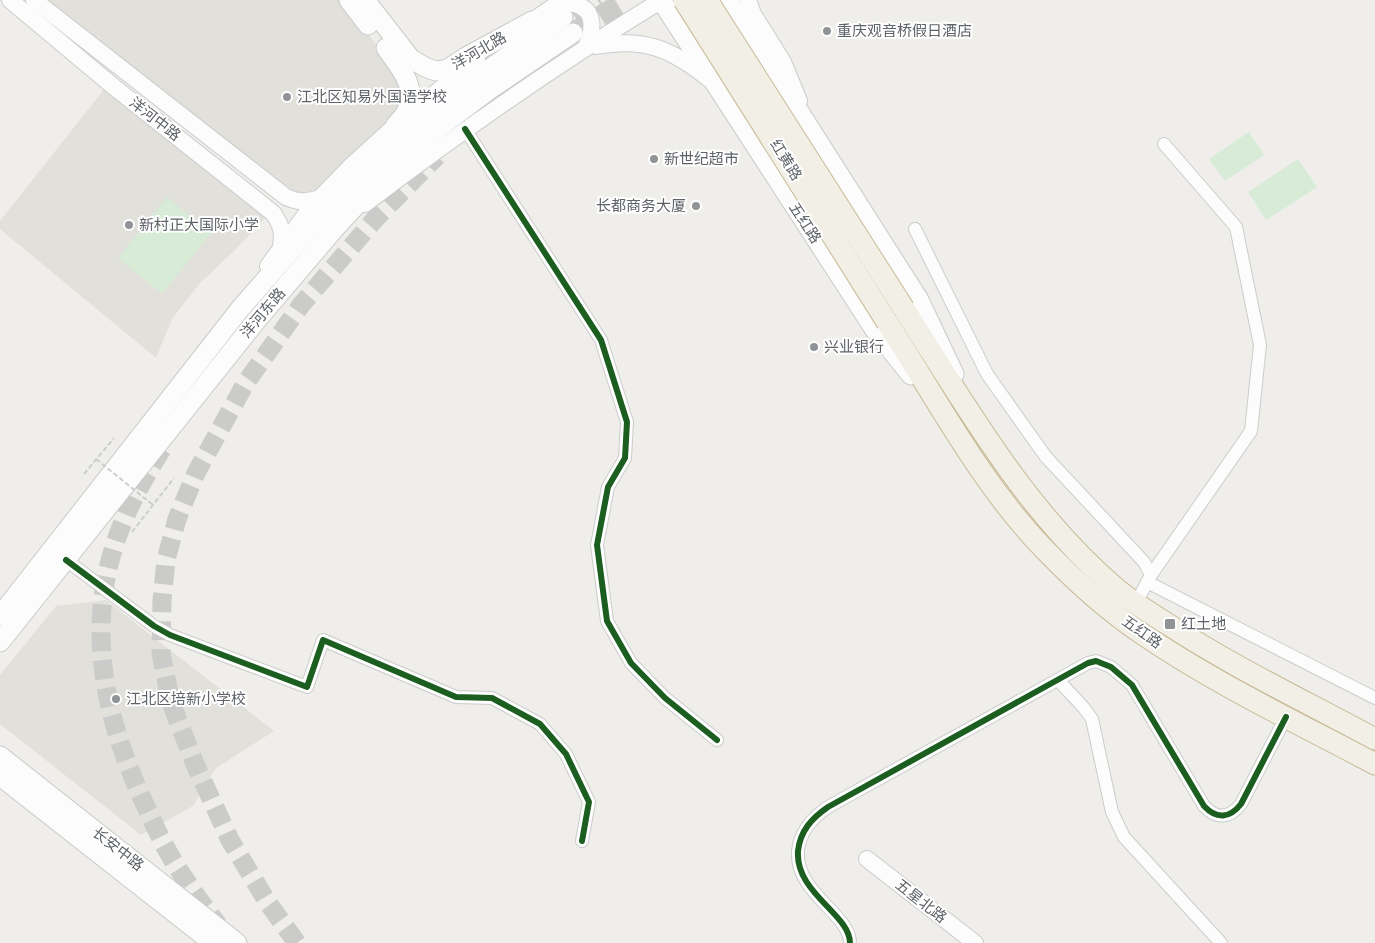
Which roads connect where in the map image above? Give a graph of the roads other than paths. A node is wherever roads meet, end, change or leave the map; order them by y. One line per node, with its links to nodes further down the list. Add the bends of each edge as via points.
1 (10, 0): 22 (street, 洋河中路, via 273,213 281,224)
2 (34, 0): 19 (street, 洋河中路, via 286,197 306,203)
3 (348, 0): 16 (main road, via 407,80 410,101)
4 (365, 0): 11 (main road, 洋河北路, via 411,59 436,71 448,69)
5 (661, 0): 12 (street); 14 (main road, 五红路)
6 (684, 0): 24 (highway, 红黄路, bridge)
7 (707, 0): 24 (highway, 红黄路, bridge)
8 (728, 0): 13 (main road, 五红路)
9 (748, 0): 15 (street, via 753,14 783,62)
10 (564, 11): 11 (street); 12 (street, via 574,4 589,14 593,24); 20 (main road, 洋河东路, via 489,90 424,139); 23 (main road, 洋河东路, via 415,128 361,176)
11 (532, 21): 16 (street, via 470,64)
12 (586, 47): 14 (street, via 618,42 657,47 690,64); 17 (street)
13 (764, 55): 14 (main road, via 751,52 732,58 718,74); 15 (main road, 五红路)
14 (716, 86): 26 (main road, 五红路, via 875,330)
15 (808, 124): 25 (main road, 五红路, via 919,300)
16 (395, 126): 19 (street)
17 (465, 129): 20 (street); 36 (street, via 601,340 627,422 625,458 608,487 597,545 607,621 631,663 665,698)
18 (1164, 144): 28 (street, via 1236,227 1260,344 1251,431)
19 (320, 198): 22 (street)
20 (335, 228): 27 (main road, 洋河东路, via 256,321)
21 (915, 229): 28 (street, via 987,374 1046,458 1144,562)
22 (281, 247): 23 (street)
23 (240, 308): 30 (main road, 洋河东路)
24 (896, 316): 25 (highway, 五红路); 26 (highway, 五红路)
25 (978, 424): 29 (highway, 五红路, via 1033,503 1088,563)
26 (960, 437): 34 (highway, 五红路, via 1019,520 1046,551 1108,608 1178,656)
27 (66, 560): 31 (main road, 洋河东路); 40 (street, via 170,635 307,687 323,640 456,697 492,698 540,724 566,754 588,802)
28 (1149, 579): 29 (street); 33 (street)
29 (1136, 603): 35 (highway, 五红路, via 1188,638)
30 (0, 616)
31 (0, 642)
32 (1058, 680): 34 (street, via 1088,663 1104,663 1119,672 1132,686 1204,806 1219,816 1230,814 1242,804); 44 (street, via 828,807 807,825 798,846 799,868 805,880 844,926); 46 (street, via 1092,719 1112,812 1124,837)
33 (1375, 698)
34 (1286, 717): 38 (highway, 五红路)
35 (1375, 738)
36 (716, 740)
37 (0, 756): 43 (main road, 长安中路)
38 (1375, 764)
39 (0, 776): 42 (main road, 长安中路)
40 (582, 841)
41 (867, 859): 45 (street, 五星北路)
42 (213, 943)
43 (237, 943)
44 (850, 943)
45 (975, 943)
46 (1221, 943)

